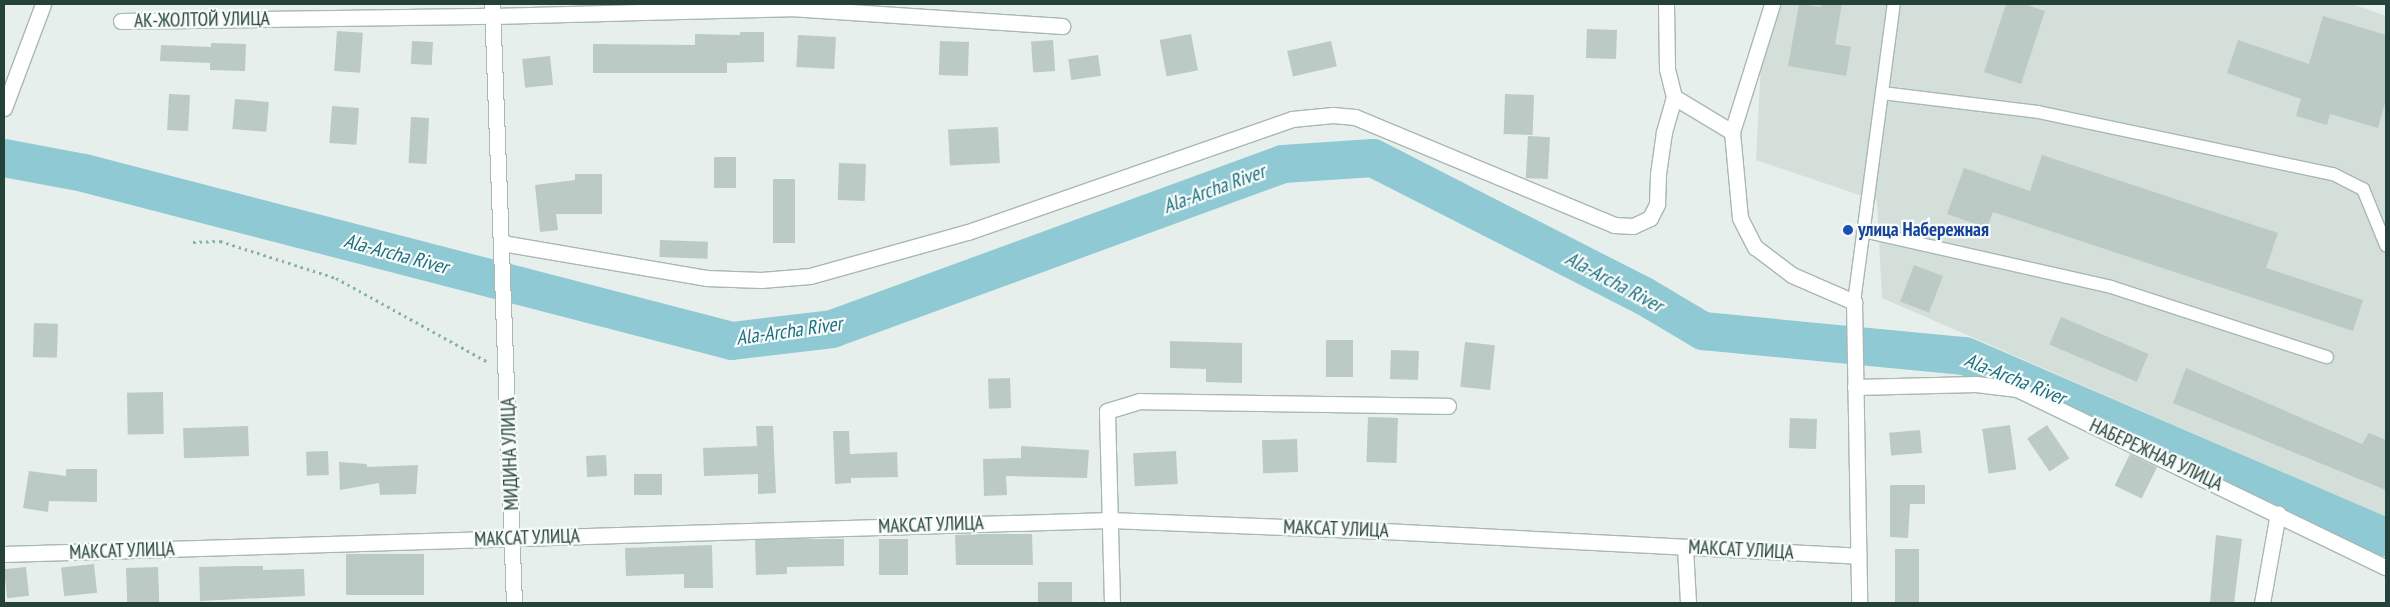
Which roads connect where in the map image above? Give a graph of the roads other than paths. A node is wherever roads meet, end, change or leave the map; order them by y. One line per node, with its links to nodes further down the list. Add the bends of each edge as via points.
1 (43, 4): 10 (street)
2 (1666, 4): 9 (street, via 1667,69)
3 (1772, 4): 11 (street)
4 (1894, 4): 8 (lane)
5 (493, 10): 6 (street, АК-ЖОЛТОЙ УЛИЦА); 7 (street, АК-ЖОЛТОЙ УЛИЦА, via 790,8); 14 (street)
6 (121, 22)
7 (1062, 26)
8 (1882, 93): 12 (lane); 13 (lane, via 2038,112 2333,174 2363,189)
9 (1674, 97): 11 (street); 14 (street, via 1663,140 1657,204 1650,218 1634,226 1614,225 1355,117 1332,114 1292,118 968,232 810,276 761,280 706,278)
10 (4, 106)
11 (1732, 132): 15 (street, via 1740,218 1755,247 1792,275)
12 (1864, 231): 15 (lane); 16 (lane, via 2111,288)
13 (2386, 244)
14 (502, 248): 21 (street, МИДИНА УЛИЦА)
15 (1854, 302): 17 (street)
16 (2327, 357)
17 (1855, 388): 19 (street, НАБЕРЕЖНАЯ УЛИЦА, via 1976,384 2017,389); 24 (street)
18 (1448, 406): 20 (street, via 1139,401 1107,411)
19 (2278, 513): 25 (street, НАБЕРЕЖНАЯ УЛИЦА); 30 (street)
20 (1110, 520): 21 (street, МАКСАТ УЛИЦА); 22 (street, МАКСАТ УЛИЦА); 27 (street)
21 (513, 539): 23 (street, МАКСАТ УЛИЦА); 26 (street, МИДИНА УЛИЦА)
22 (1685, 547): 24 (street, МАКСАТ УЛИЦА); 28 (street)
23 (4, 554)
24 (1858, 556): 29 (street)
25 (2386, 567)
26 (514, 603)
27 (1112, 603)
28 (1688, 603)
29 (1859, 603)
30 (2262, 603)

